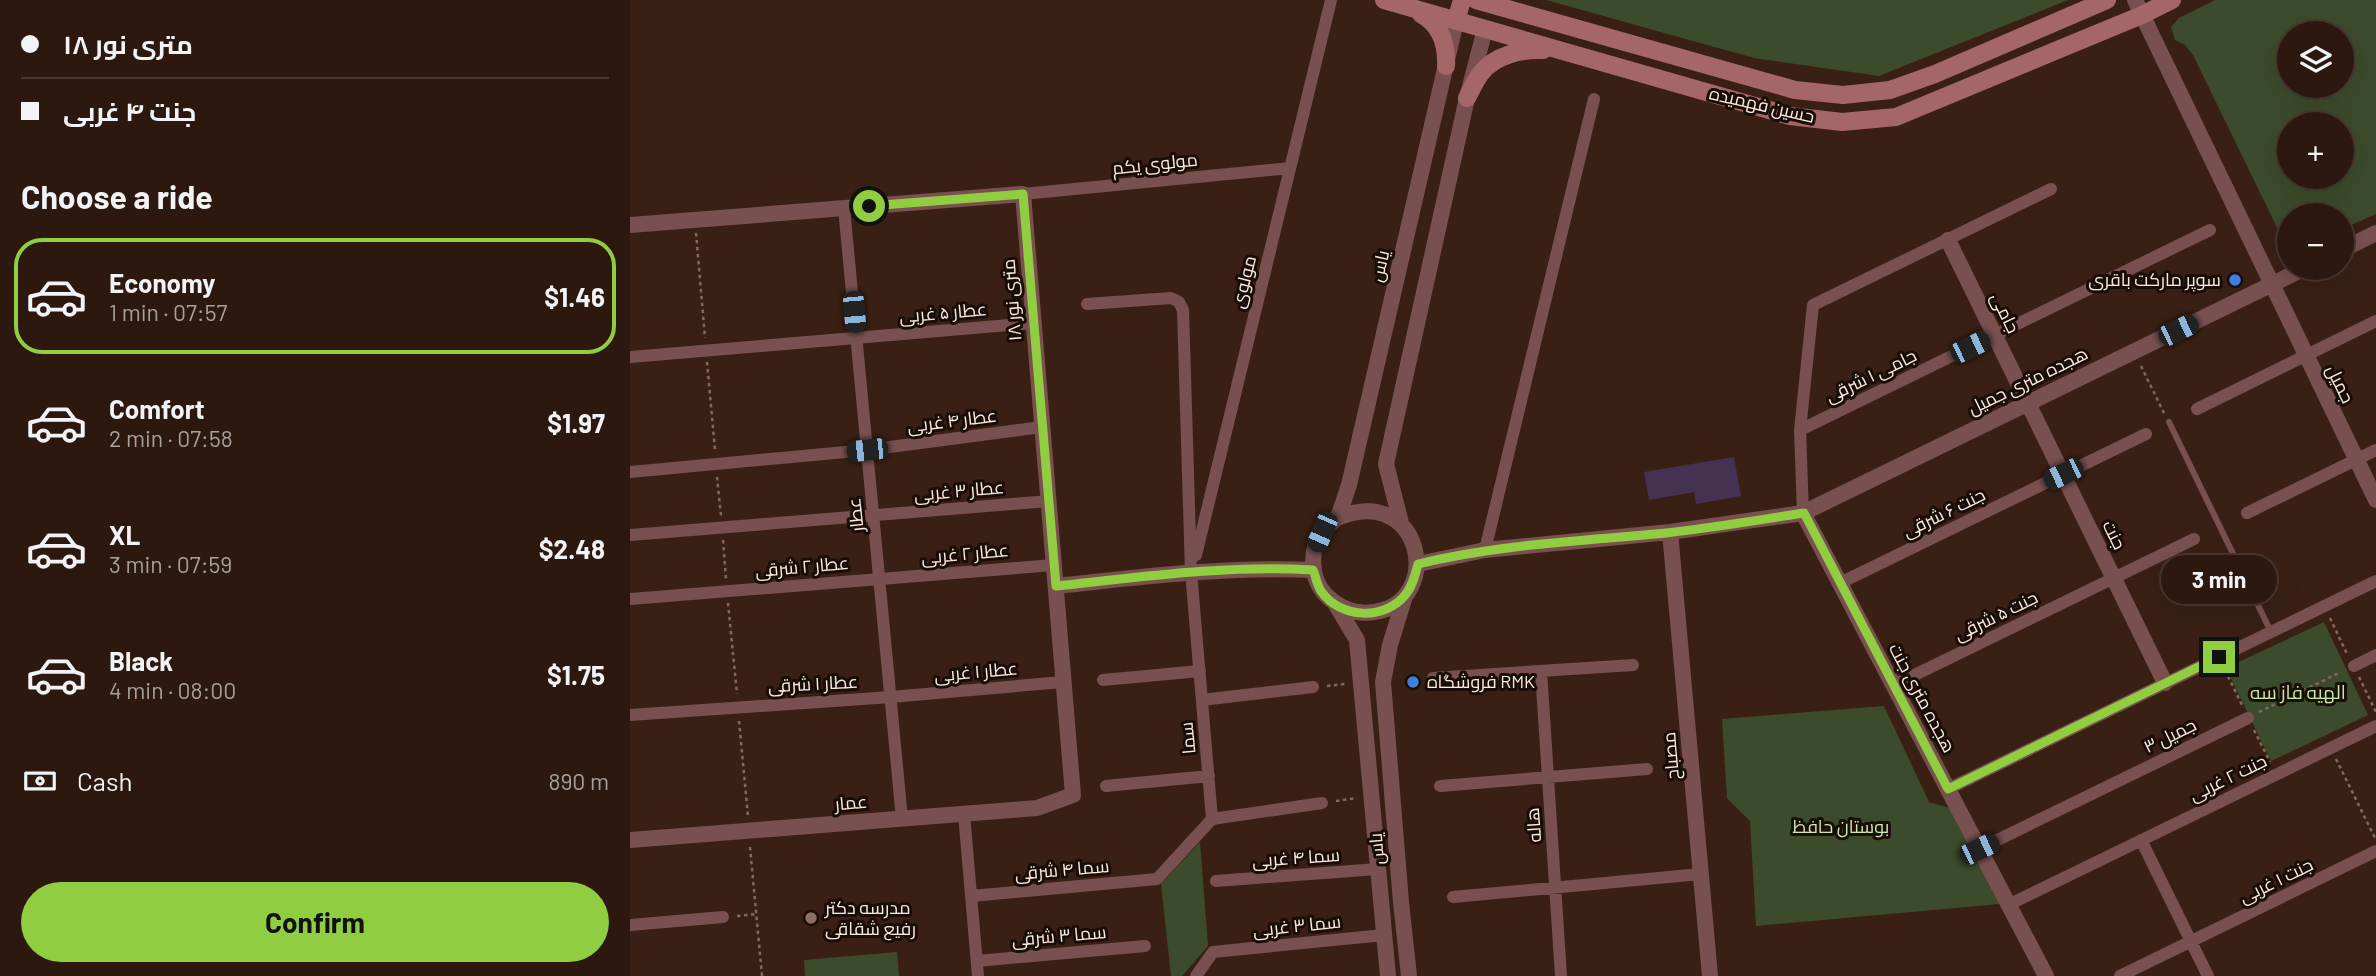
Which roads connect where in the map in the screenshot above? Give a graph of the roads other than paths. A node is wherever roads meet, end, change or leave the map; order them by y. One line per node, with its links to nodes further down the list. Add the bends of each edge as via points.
1 (1331, 0): 15 (street, مولوی)
2 (1384, 0): 7 (main road, حسین فهمیده)
3 (1462, 0): 9 (main road)
4 (2107, 0): 6 (main road, حسین فهمیده, via 1935,74 1890,90 1843,95 1795,90)
5 (2172, 0): 8 (main road, حسین فهمیده)
6 (1484, 3): 10 (main road)
7 (1409, 7): 9 (main road, حسین فهمیده); 12 (main road, via 1439,29)
8 (2138, 7): 11 (main road, حسین فهمیده, via 1896,117 1843,122 1790,116); 25 (street)
9 (1456, 21): 10 (main road, حسین فهمیده); 12 (street, یاس)
10 (1485, 29): 11 (main road, حسین فهمیده); 13 (street)
11 (1558, 50): 13 (main road, via 1530,49 1502,57 1482,71)
12 (1446, 66): 49 (street, یاس, via 1349,485)
13 (1467, 98): 50 (street, via 1386,464)
14 (1594, 99): 54 (street)
15 (1290, 168): 17 (street, مولوی یکم); 58 (street, مولوی)
16 (2051, 189): 22 (street)
17 (1023, 194): 18 (street); 28 (street, ۱۸ متری نور)
18 (844, 208): 19 (street); 30 (street, عطار)
19 (630, 225)
20 (2210, 230): 29 (street, جامی ۱ شرقی)
21 (2376, 233): 23 (street)
22 (1948, 240): 29 (street, جامی); 37 (street, via 1813,305)
23 (2354, 244)
24 (2280, 280): 25 (street, هجده متری جمیل)
25 (2270, 285): 31 (street, جمیل); 33 (street, هجده متری جمیل)
26 (1087, 304): 58 (street, سما, via 1171,298 1179,302)
27 (2376, 321): 31 (street)
28 (1034, 323): 30 (street, عطار ۵ غربی); 36 (street, ۱۸ متری نور)
29 (1995, 335): 33 (street, جامی); 37 (street, جامی ۱ شرقی)
30 (856, 338): 32 (street, عطار ۵ غربی); 39 (street, عطار)
31 (2305, 356): 34 (street); 41 (street, جمیل)
32 (630, 357)
33 (2028, 403): 43 (street, جنت); 46 (street, هجده متری جمیل)
34 (2197, 409)
35 (2169, 422): 67 (lane)
36 (1042, 427): 39 (street, عطار ۴ غربی); 45 (street, ۱۸ متری نور)
37 (1800, 430): 46 (street)
38 (2146, 434): 43 (street, جنت ۶ شرقی)
39 (867, 450): 42 (street, عطار ۴ غربی); 48 (street, عطار)
40 (2376, 450): 41 (street)
41 (2356, 460): 44 (street, جمیل); 47 (street)
42 (630, 472)
43 (2063, 474): 59 (street, جنت); 62 (street, جنت ۶ شرقی)
44 (2376, 500)
45 (1049, 501): 48 (street, عطار ۳ غربی); 56 (street, ۱۸ متری نور)
46 (1804, 513): 51 (street); 62 (street, هجده متری جنت)
47 (2247, 513)
48 (873, 516): 52 (street, عطار ۳ غربی); 60 (street, عطار)
49 (1337, 518): 50 (street, via 1370,510); 57 (street, via 1322,532 1314,550)
50 (1401, 523): 55 (street, via 1413,542)
51 (1670, 532): 54 (street); 100 (street, مصباح)
52 (630, 535)
53 (2194, 539): 59 (street, جنت ۵ شرقی)
54 (1485, 550): 55 (street)
55 (1418, 564): 64 (street)
56 (1054, 565): 60 (street, عطار ۲ غربی); 63 (street, ۱۸ متری نور)
57 (1313, 570): 58 (street); 66 (street, via 1321,590)
58 (1191, 572): 63 (street); 71 (street, سما)
59 (2114, 578): 76 (street, جنت); 77 (street, جنت ۵ شرقی)
60 (879, 579): 65 (street, عطار ۲ شرقی); 79 (street, عطار)
61 (2376, 581): 67 (street)
62 (1840, 583): 77 (street, هجده متری جنت)
63 (1056, 586): 75 (street, ۱۸ متری نور)
64 (1405, 596): 66 (street, via 1384,611 1360,614); 115 (street, یاس, via 1382,682)
65 (630, 599)
66 (1336, 605): 99 (street, یاس, via 1357,640)
67 (2271, 632): 76 (street)
68 (2376, 655): 70 (street)
69 (1633, 665): 72 (street)
70 (2354, 666)
71 (1200, 671): 74 (street); 80 (street, سما)
72 (1541, 671): 73 (street); 86 (street, هاله)
73 (1433, 678)
74 (1103, 680)
75 (1063, 682): 79 (street, عطار ۱ غربی); 90 (street, ۱۸ متری نور)
76 (2165, 683): 89 (street)
77 (1894, 685): 89 (street, هجده متری جنت)
78 (1313, 687): 80 (street)
79 (891, 697): 81 (street, عطار ۱ شرقی); 93 (street, عطار)
80 (1202, 700): 85 (street, سما)
81 (630, 715)
82 (2248, 718): 97 (street, جمیل ۳)
83 (2376, 726): 96 (street, جنت ۲ غربی)
84 (1647, 769): 86 (street)
85 (1209, 776): 87 (street); 94 (street, سما)
86 (1548, 778): 88 (street); 102 (street, هاله)
87 (1106, 786)
88 (1440, 786)
89 (1948, 789): 97 (street, هجده متری جنت)
90 (1073, 795): 92 (street, عمار, via 1037,808)
91 (1322, 803): 94 (street)
92 (964, 814): 93 (street, عمار); 103 (street)
93 (902, 819): 95 (street, عمار)
94 (1212, 819): 103 (street, سما ۴ شرقی, via 1157,880)
95 (630, 840)
96 (2141, 840): 105 (street, جنت ۲ غربی); 109 (street)
97 (1979, 849): 105 (street, هجده متری جنت)
98 (2376, 851): 109 (street, جنت ۱ غربی)
99 (1378, 869): 101 (street, سما ۴ غربی); 108 (street, یاس)
100 (1701, 874): 102 (street); 117 (street, مصباح)
101 (1216, 881)
102 (1556, 888): 104 (street); 116 (street, هاله)
103 (971, 896): 111 (street)
104 (1453, 897)
105 (2008, 905): 118 (street, هجده متری جنت)
106 (723, 917): 107 (street)
107 (630, 925)
108 (1384, 935): 113 (street, سما ۳ غربی, via 1213,952); 114 (street, یاس)
109 (2191, 942): 119 (street, جنت ۱ غربی); 120 (street)
110 (1145, 946): 111 (street, سما ۳ شرقی)
111 (977, 961): 112 (street)
112 (978, 976)
113 (1196, 976)
114 (1388, 976)
115 (1409, 976)
116 (1561, 976)
117 (1710, 976)
118 (2046, 976)
119 (2120, 976)
120 (2208, 976)

